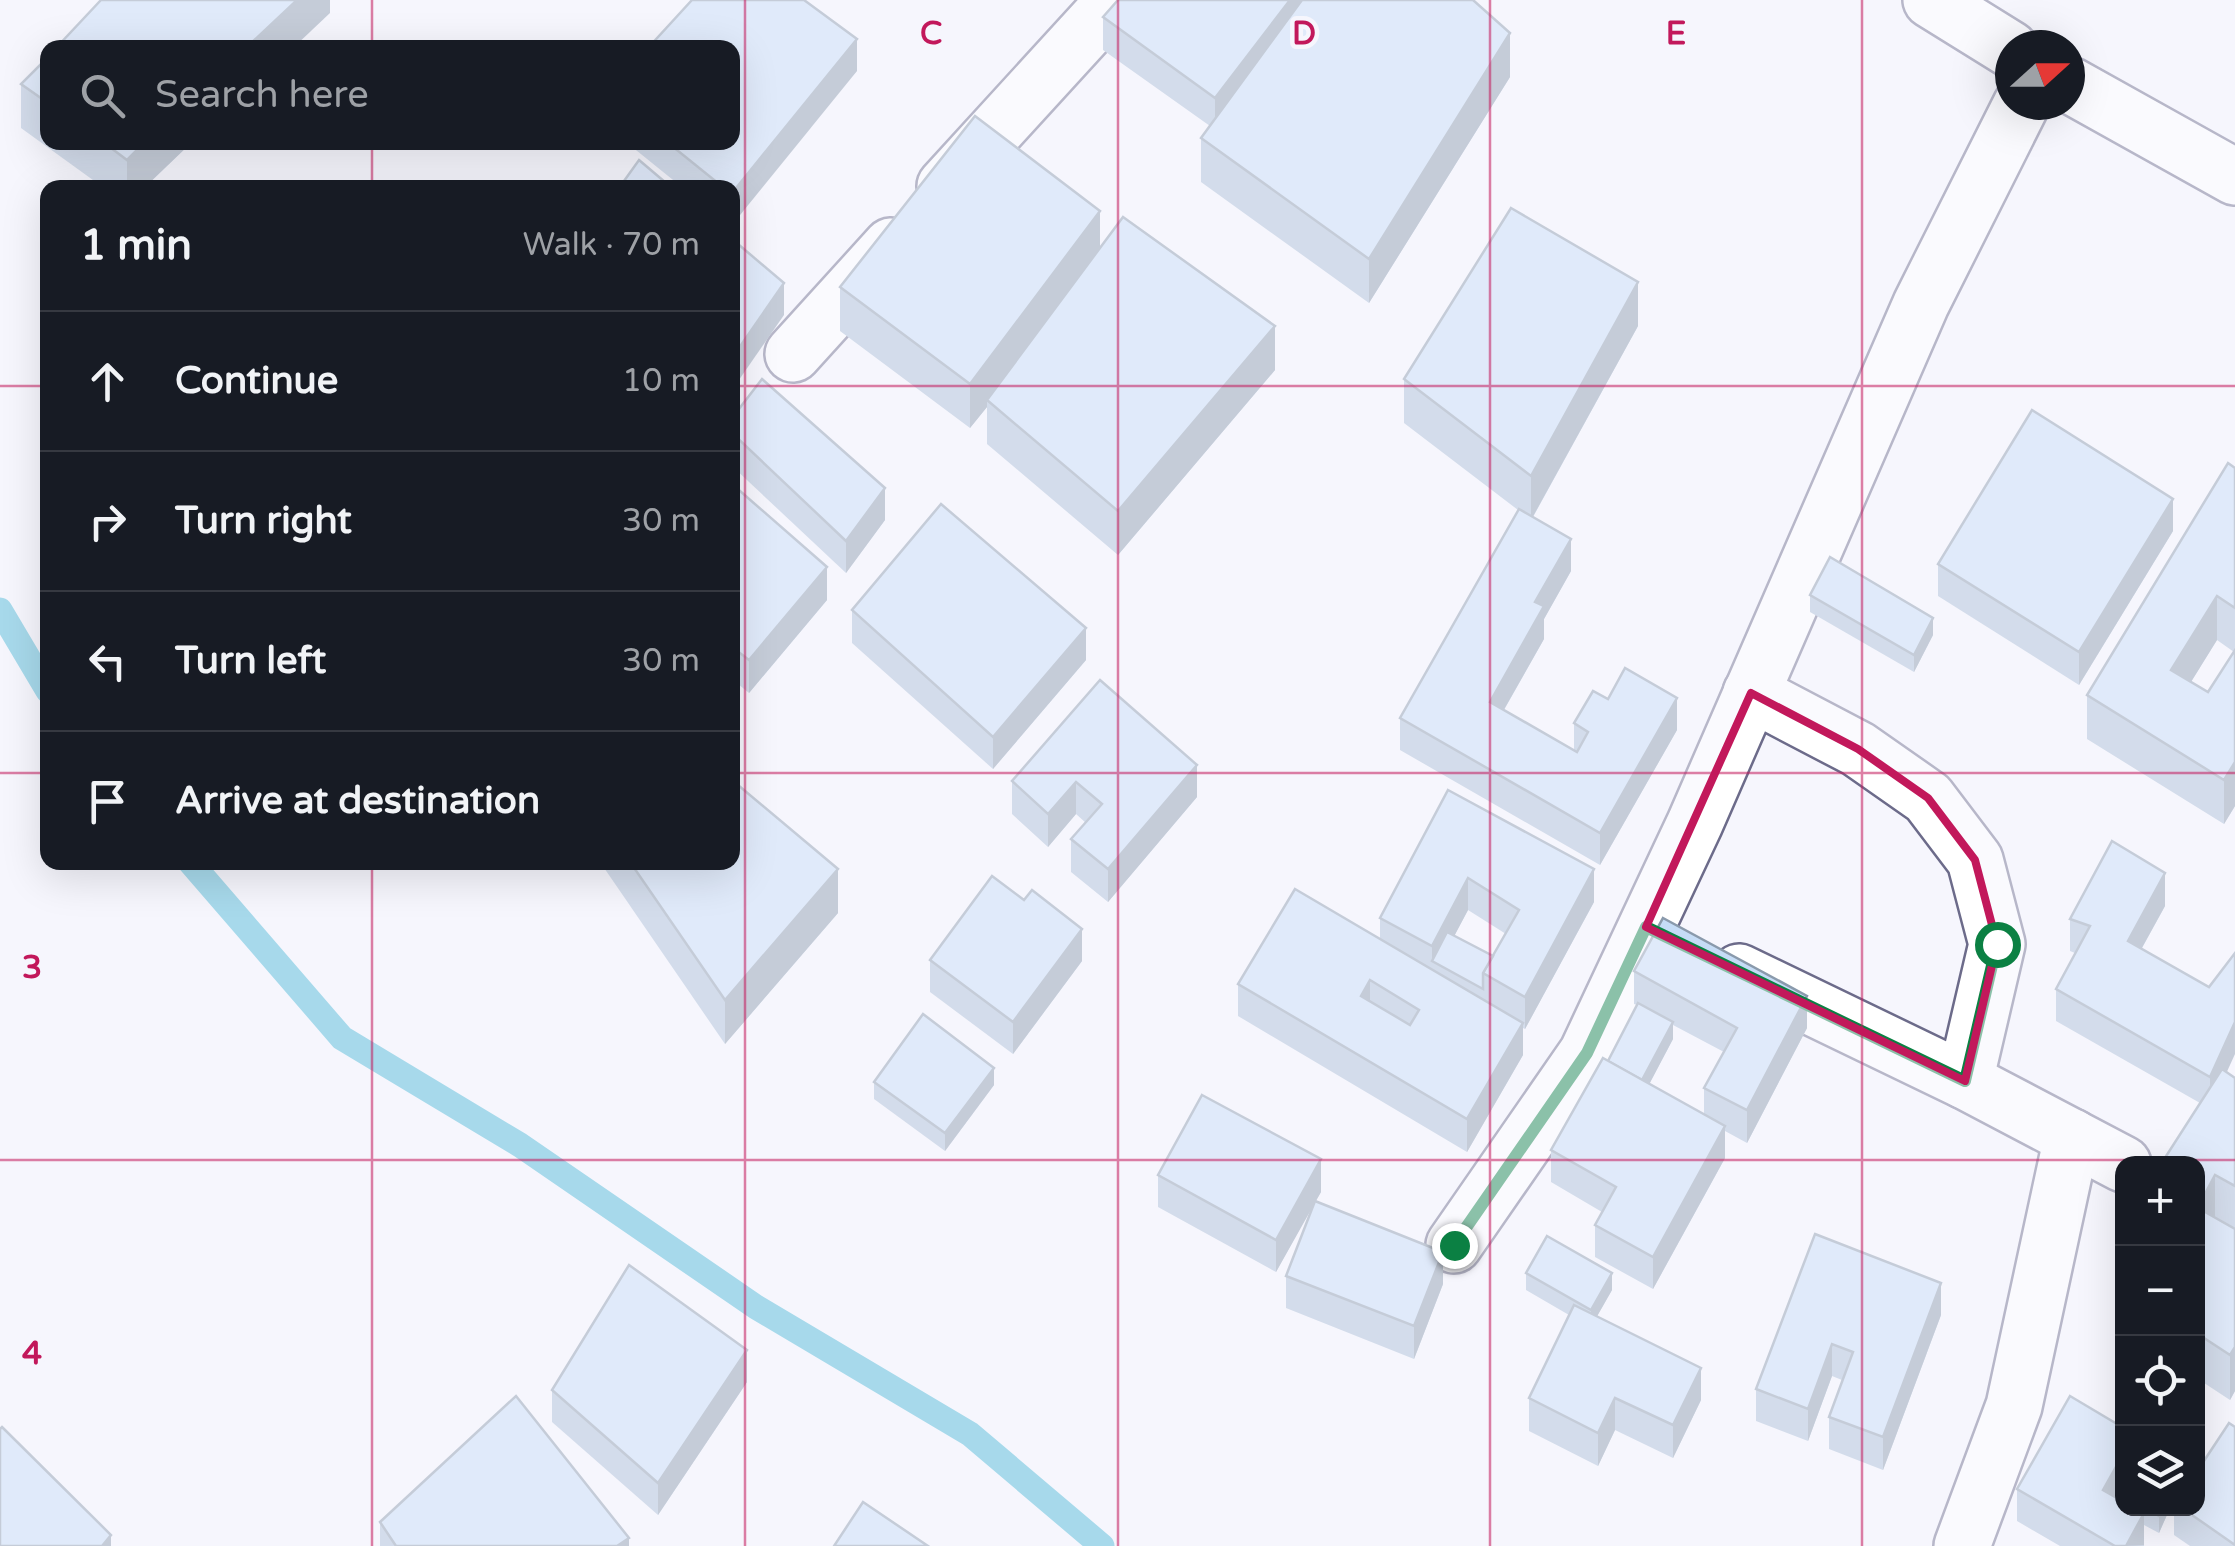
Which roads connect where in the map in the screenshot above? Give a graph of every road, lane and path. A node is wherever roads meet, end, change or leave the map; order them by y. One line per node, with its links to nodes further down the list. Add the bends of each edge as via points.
1 (1115, 0): 7 (main road)
2 (1932, 0): 3 (main road)
3 (1995, 40)
4 (2085, 93): 6 (main road)
5 (2013, 120): 8 (main road, via 1921,304)
6 (2235, 177)
7 (793, 354)
8 (1751, 693): 9 (main road); 10 (main road, via 1858,749 1928,798 1975,860 1997,944)
9 (1676, 941): 10 (main road); 13 (main road, via 1587,1053)
10 (1965, 1081): 11 (main road)
11 (2072, 1137): 12 (main road); 14 (main road, via 2014,1406)
12 (2115, 1160)
13 (1454, 1245)
14 (1962, 1546)

